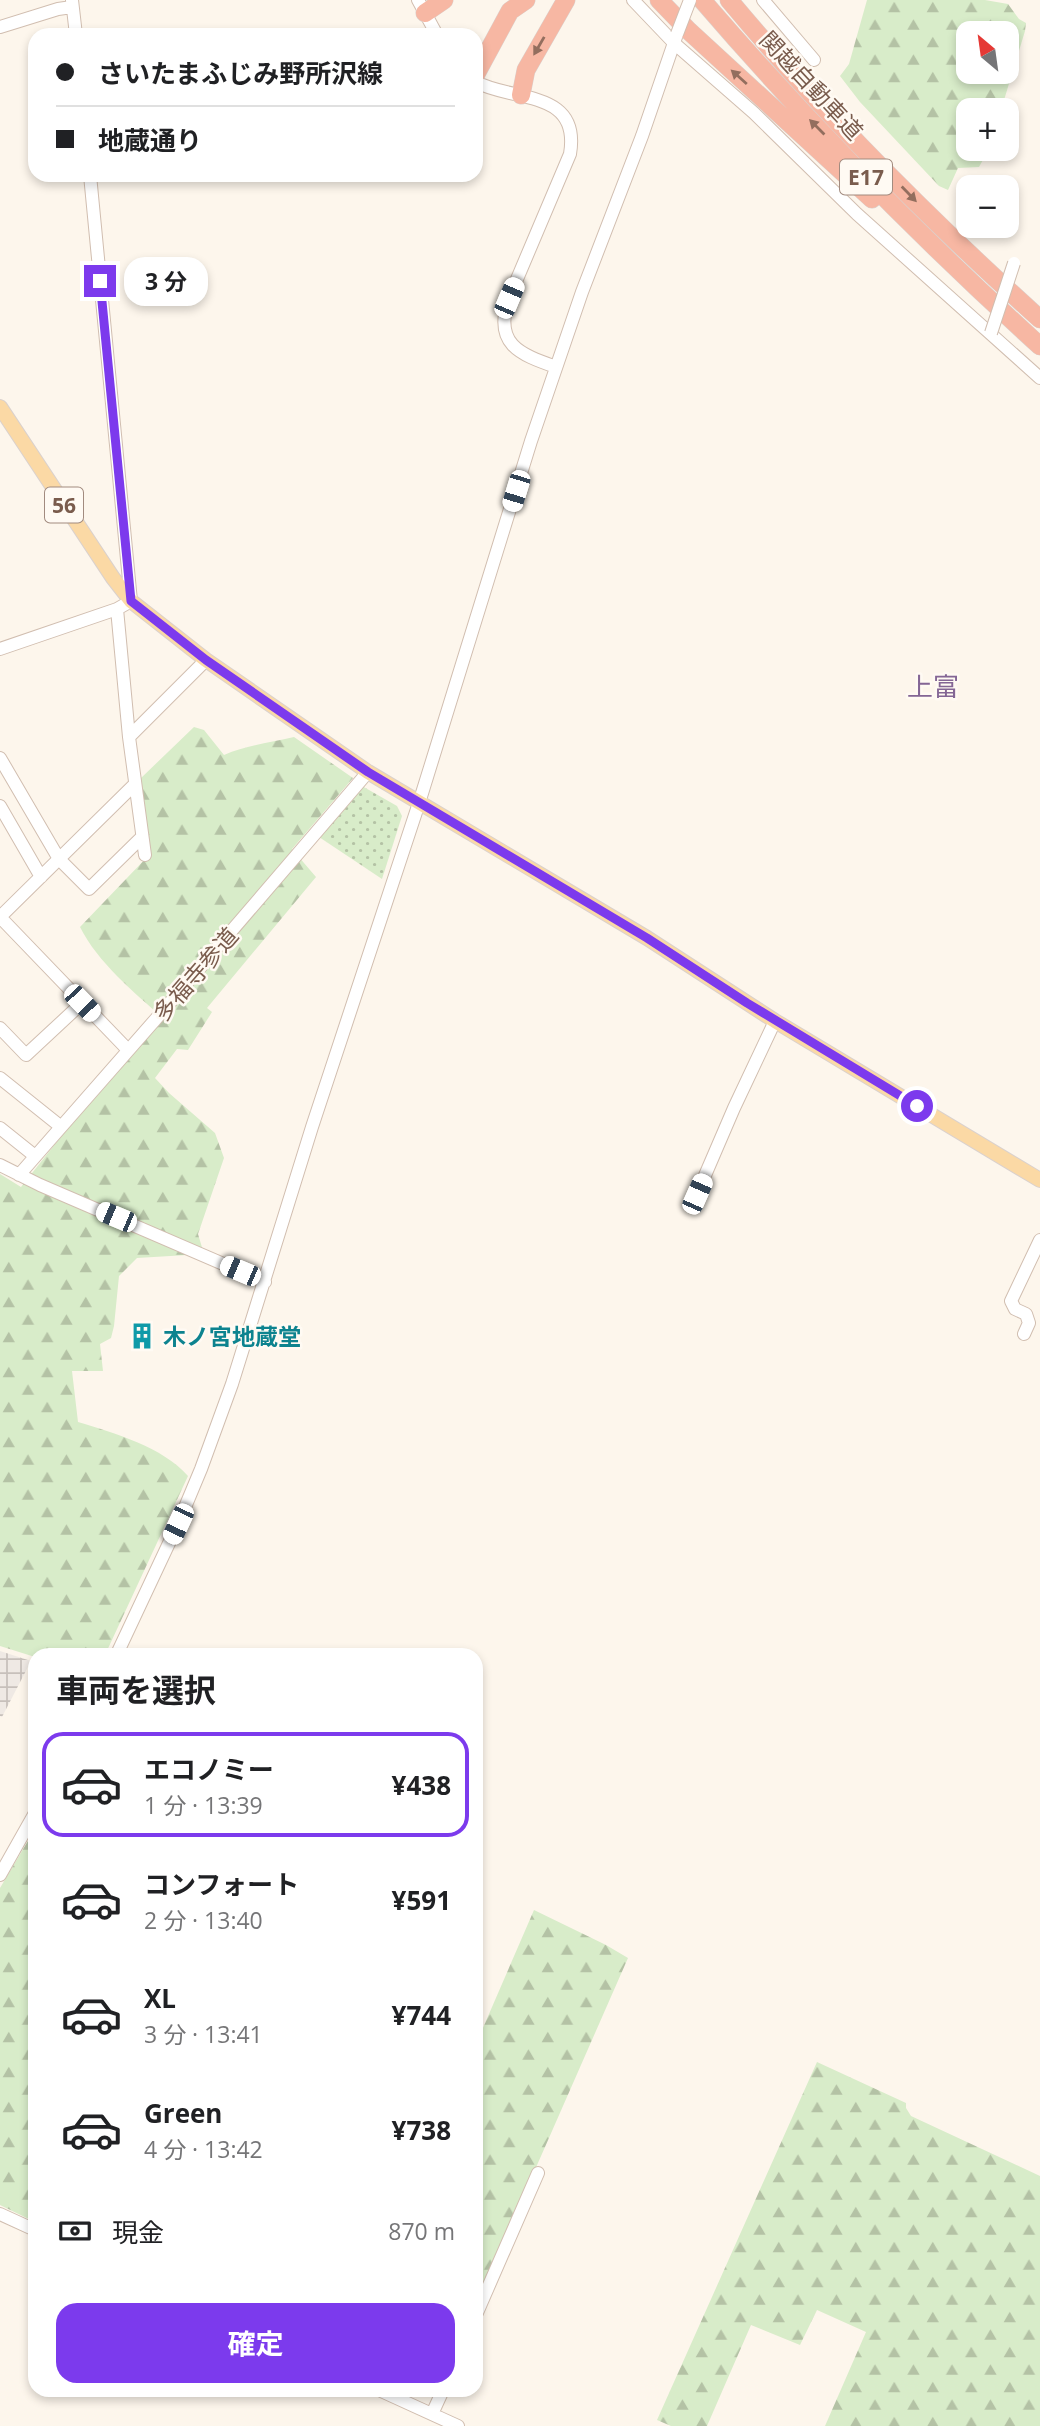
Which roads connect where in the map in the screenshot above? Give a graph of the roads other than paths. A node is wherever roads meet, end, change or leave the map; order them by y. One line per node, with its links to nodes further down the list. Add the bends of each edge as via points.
1 (444, 0): 11 (highway)
2 (526, 0): 17 (highway, via 510,11)
3 (566, 0): 19 (highway, one-way to 19, via 526,70)
4 (633, 0): 15 (street)
5 (659, 0): 22 (highway, one-way to 5, via 870,197)
6 (690, 0): 15 (street, bridge)
7 (702, 0): 22 (highway, 関越自動車道 / E17, one-way to 7, via 797,107)
8 (729, 0): 23 (highway, 関越自動車道 / E17, one-way to 23, via 850,134)
9 (764, 0): 16 (street)
10 (72, 4): 12 (street); 13 (street)
11 (422, 7): 14 (street)
12 (0, 27)
13 (75, 28)
14 (433, 28)
15 (676, 39): 24 (street, via 857,214); 26 (street)
16 (814, 60)
17 (483, 62)
18 (483, 85): 19 (street)
19 (521, 95): 26 (street, via 560,112 570,127 572,142 564,172 509,298 505,323 515,349)
20 (91, 182): 29 (street)
21 (1014, 263): 24 (street, bridge)
22 (973, 285): 25 (highway, 関越自動車道 / E17)
23 (1040, 319)
24 (991, 333): 27 (street)
25 (1040, 346)
26 (556, 367): 37 (street)
27 (1040, 378)
28 (0, 408): 29 (main road, 56)
29 (131, 601): 30 (street); 32 (main road, 56)
30 (117, 609): 31 (street); 33 (street)
31 (0, 649)
32 (206, 660): 33 (street); 35 (main road, 56)
33 (129, 737): 36 (street)
34 (1, 761): 41 (street)
35 (368, 772): 37 (main road, 56); 47 (street, 多福寺参道)
36 (135, 784): 39 (street); 41 (street)
37 (419, 803): 45 (main road, 56, via 647,938); 57 (street)
38 (0, 806): 42 (street)
39 (142, 837): 40 (street); 41 (street, via 89,889)
40 (145, 855)
41 (59, 859): 42 (street)
42 (41, 877): 43 (street)
43 (0, 917): 44 (street)
44 (82, 1003): 46 (street, via 26,1055); 47 (street)
45 (775, 1021): 54 (main road, 56); 55 (street)
46 (0, 1028)
47 (128, 1050): 49 (street, 多福寺参道)
48 (0, 1078): 49 (street)
49 (60, 1126): 51 (street, 多福寺参道)
50 (0, 1128): 51 (street)
51 (35, 1156): 53 (street, 多福寺参道)
52 (0, 1165): 53 (street)
53 (19, 1175): 57 (street)
54 (1040, 1180)
55 (697, 1194)
56 (1040, 1240): 58 (street, via 1012,1301 1015,1309 1026,1314 1029,1323)
57 (265, 1282): 59 (street, via 201,1469)
58 (1024, 1334)
59 (120, 1648)
60 (28, 1825): 61 (street)
61 (0, 1875)
62 (538, 2173): 65 (street)
63 (0, 2214): 64 (street)
64 (28, 2228)
65 (483, 2299)
66 (394, 2397): 68 (street)
67 (440, 2397): 68 (street)
68 (432, 2414): 69 (street)
69 (458, 2426)

